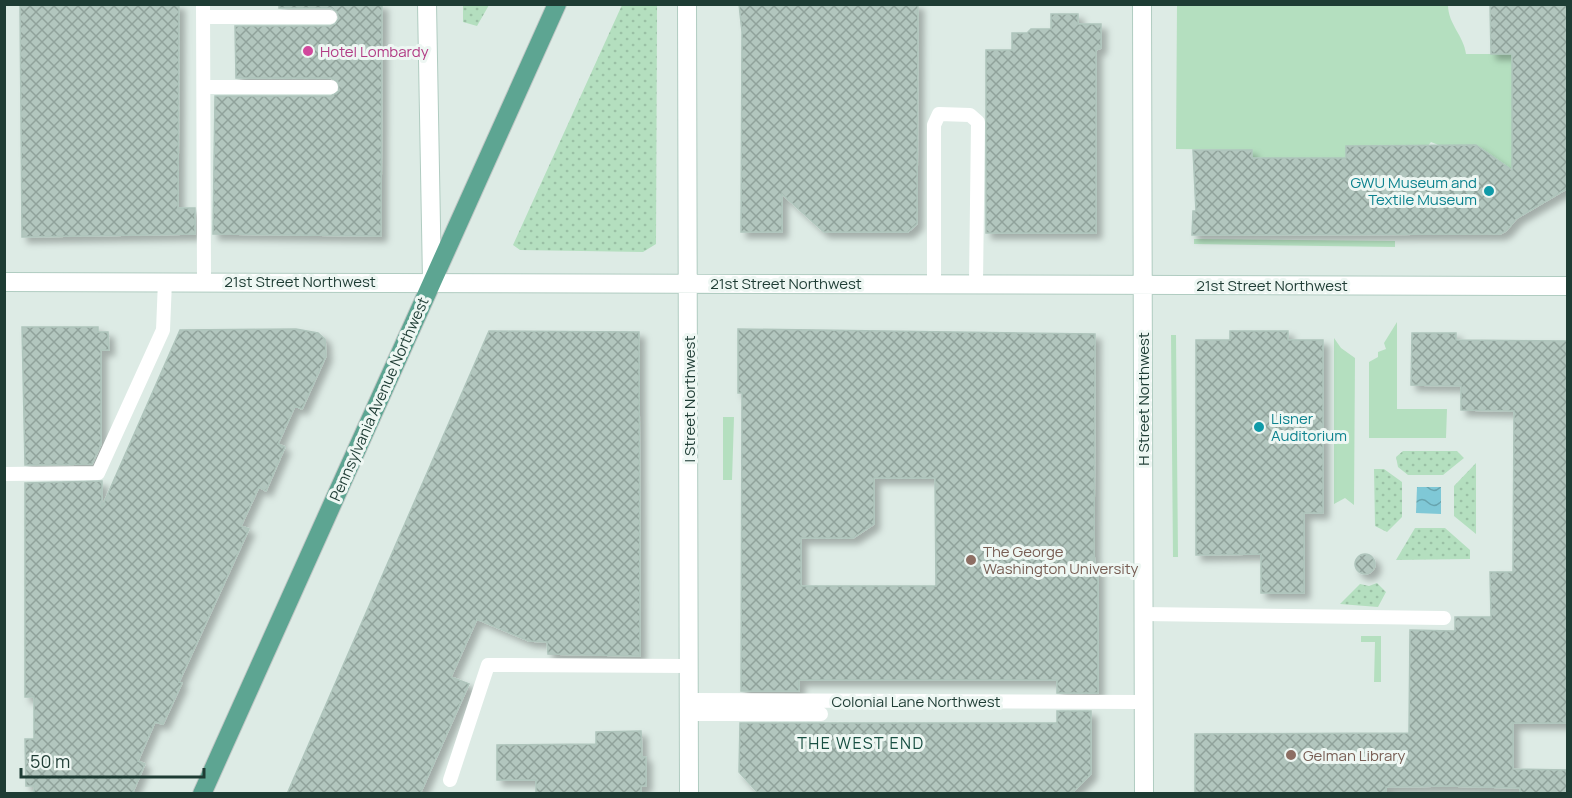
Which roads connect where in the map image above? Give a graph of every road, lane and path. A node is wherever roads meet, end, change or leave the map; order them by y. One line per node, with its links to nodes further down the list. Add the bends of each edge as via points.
1 (427, 4): 11 (street)
2 (557, 4): 11 (main road, Pennsylvania Avenue Northwest)
3 (687, 4): 13 (street, I Street Northwest)
4 (1142, 4): 16 (street, H Street Northwest)
5 (203, 11): 6 (lane); 7 (lane)
6 (330, 17)
7 (204, 87): 8 (lane); 10 (lane)
8 (331, 87)
9 (165, 281): 10 (street, 21st Street Northwest); 12 (street, 21st Street Northwest); 18 (lane, via 163,330 98,473)
10 (204, 281): 11 (street, 21st Street Northwest)
11 (432, 281): 13 (street, 21st Street Northwest); 26 (main road, Pennsylvania Avenue Northwest)
12 (4, 282)
13 (689, 282): 14 (street, 21st Street Northwest); 21 (street, I Street Northwest)
14 (934, 283): 15 (street, 21st Street Northwest); 15 (lane, via 934,125 939,114 970,115 978,122)
15 (976, 283): 16 (street, 21st Street Northwest)
16 (1143, 284): 17 (street, 21st Street Northwest); 19 (street, H Street Northwest)
17 (1568, 285)
18 (4, 474)
19 (1143, 615): 20 (lane); 22 (street, H Street Northwest)
20 (1444, 618)
21 (689, 666): 23 (street, I Street Northwest); 25 (lane, via 488,665)
22 (1143, 702): 23 (lane, Colonial Lane Northwest); 28 (street, H Street Northwest)
23 (689, 707): 24 (lane); 27 (street, I Street Northwest)
24 (821, 714)
25 (450, 780)
26 (202, 794)
27 (689, 794)
28 (1144, 794)

